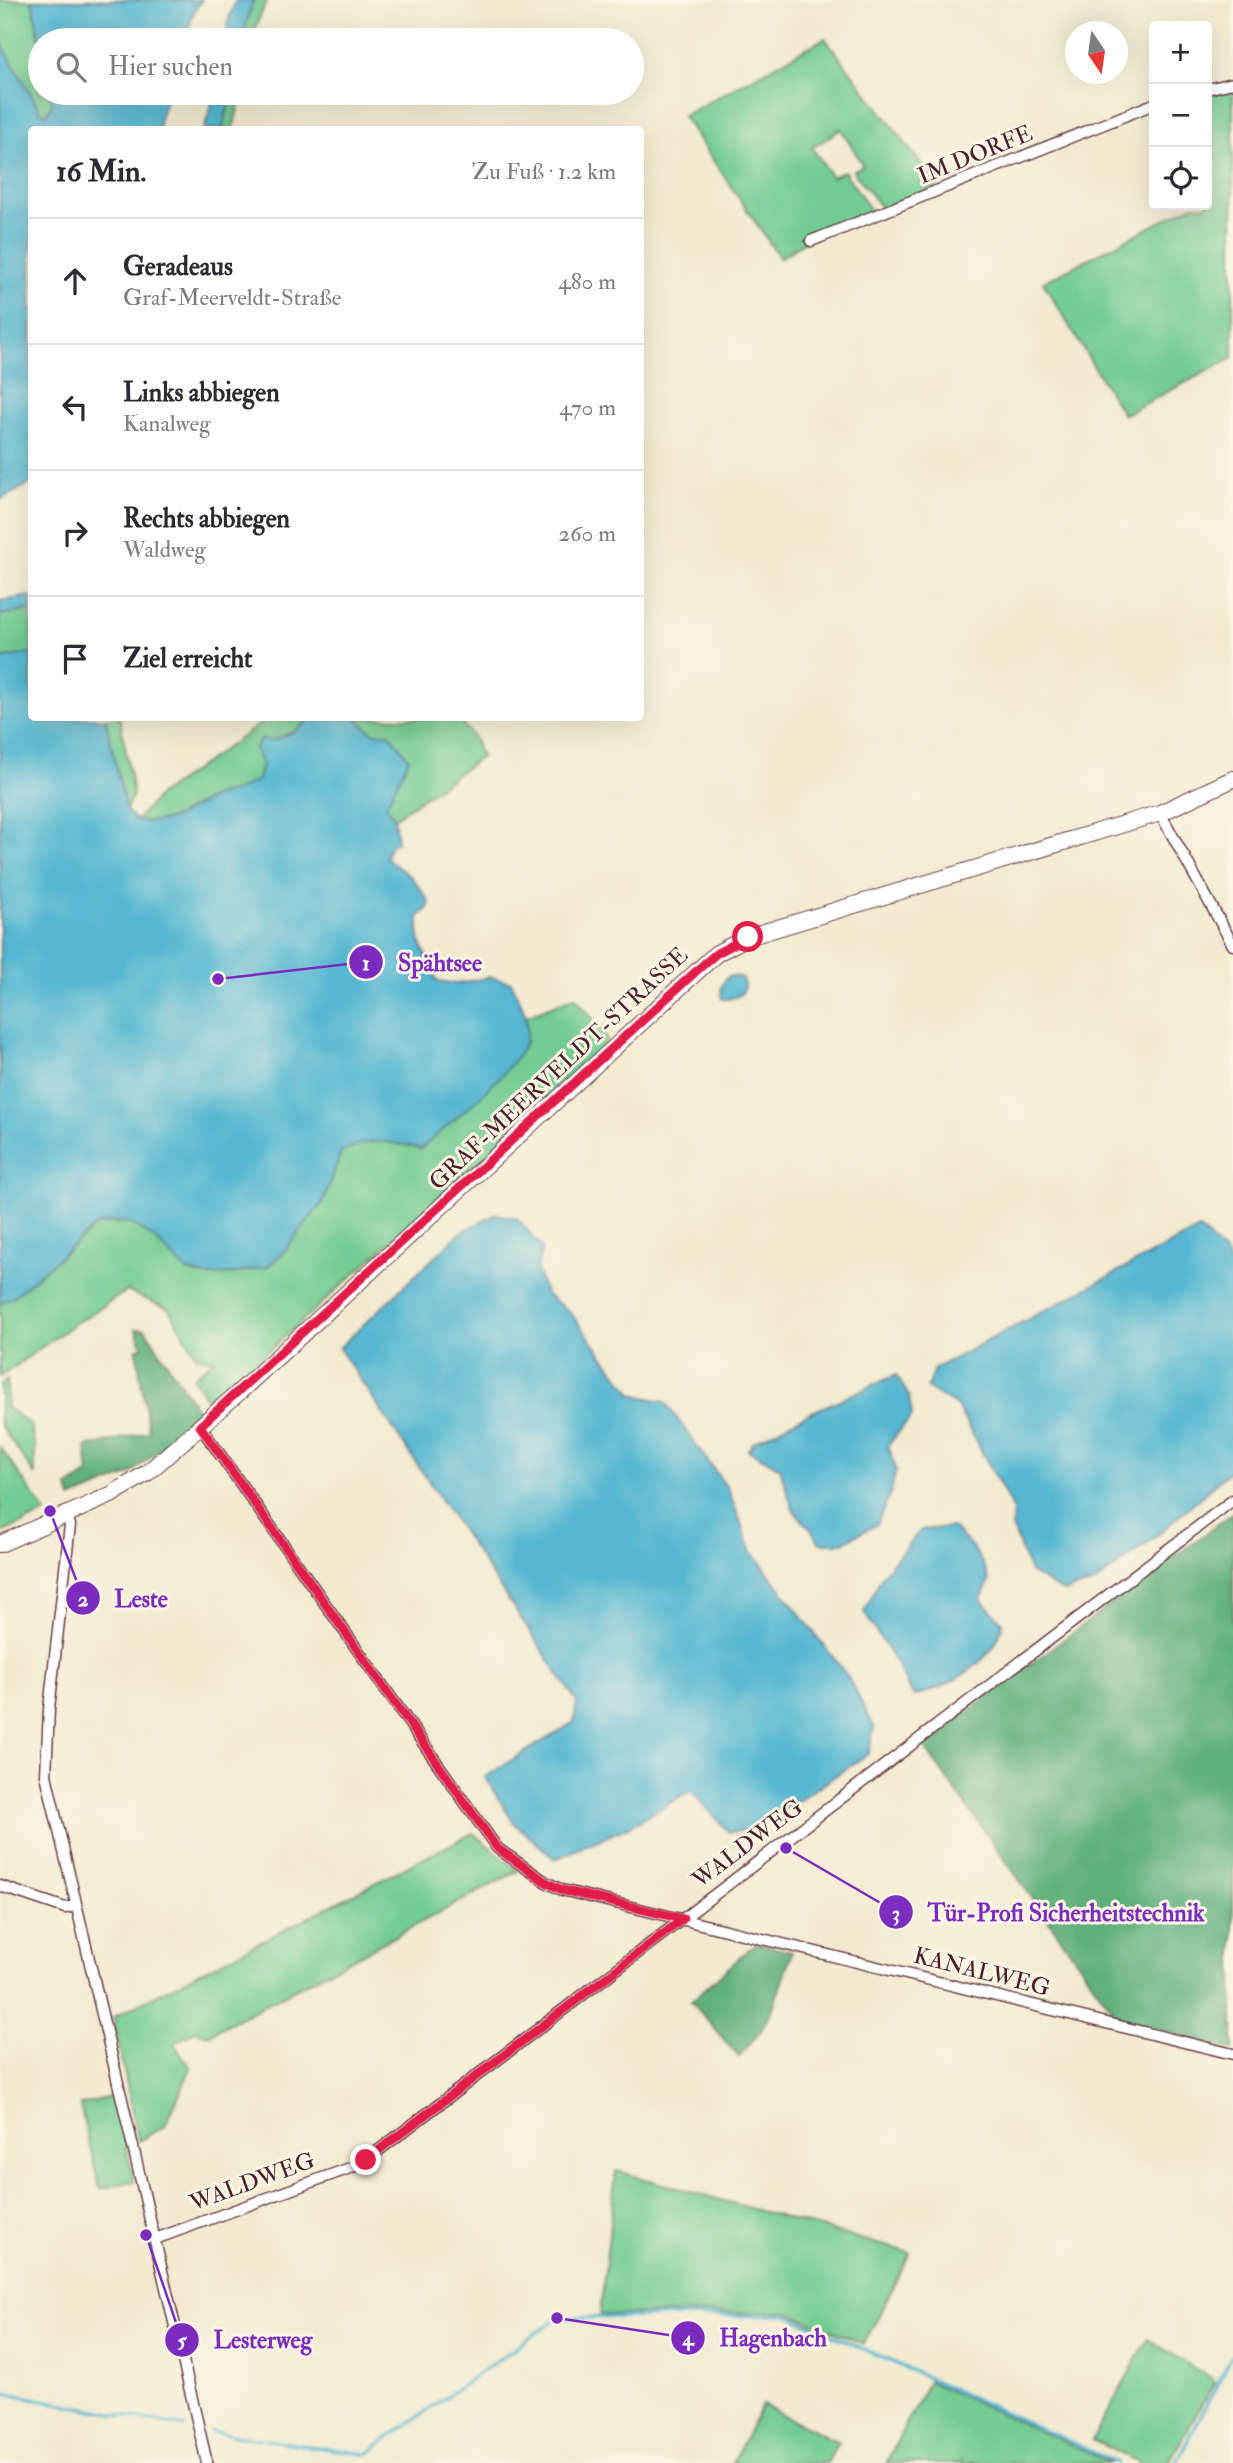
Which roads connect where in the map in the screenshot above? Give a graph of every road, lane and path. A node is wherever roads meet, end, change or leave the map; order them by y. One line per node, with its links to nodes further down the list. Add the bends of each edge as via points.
1 (1233, 83): 2 (street)
2 (1212, 88)
3 (1149, 106): 4 (street, IM DORFE)
4 (811, 241)
5 (1233, 779): 6 (main road, GRAF-MEERVELDT-STRASSE)
6 (1160, 813): 7 (street); 8 (main road, GRAF-MEERVELDT-STRASSE, via 748,937 717,953)
7 (1233, 946)
8 (200, 1426): 10 (main road, GRAF-MEERVELDT-STRASSE, via 135,1482); 14 (street, KANALWEG, via 497,1848 562,1890)
9 (1233, 1500): 14 (street, WALDWEG)
10 (66, 1515): 11 (main road, GRAF-MEERVELDT-STRASSE); 13 (street, via 70,1525 46,1775)
11 (0, 1544)
12 (0, 1886): 13 (street, via 65,1908)
13 (76, 1906): 16 (street)
14 (683, 1919): 15 (street, KANALWEG); 16 (street, WALDWEG, via 366,2160)
15 (1233, 2054)
16 (155, 2239): 17 (street)
17 (207, 2463)

